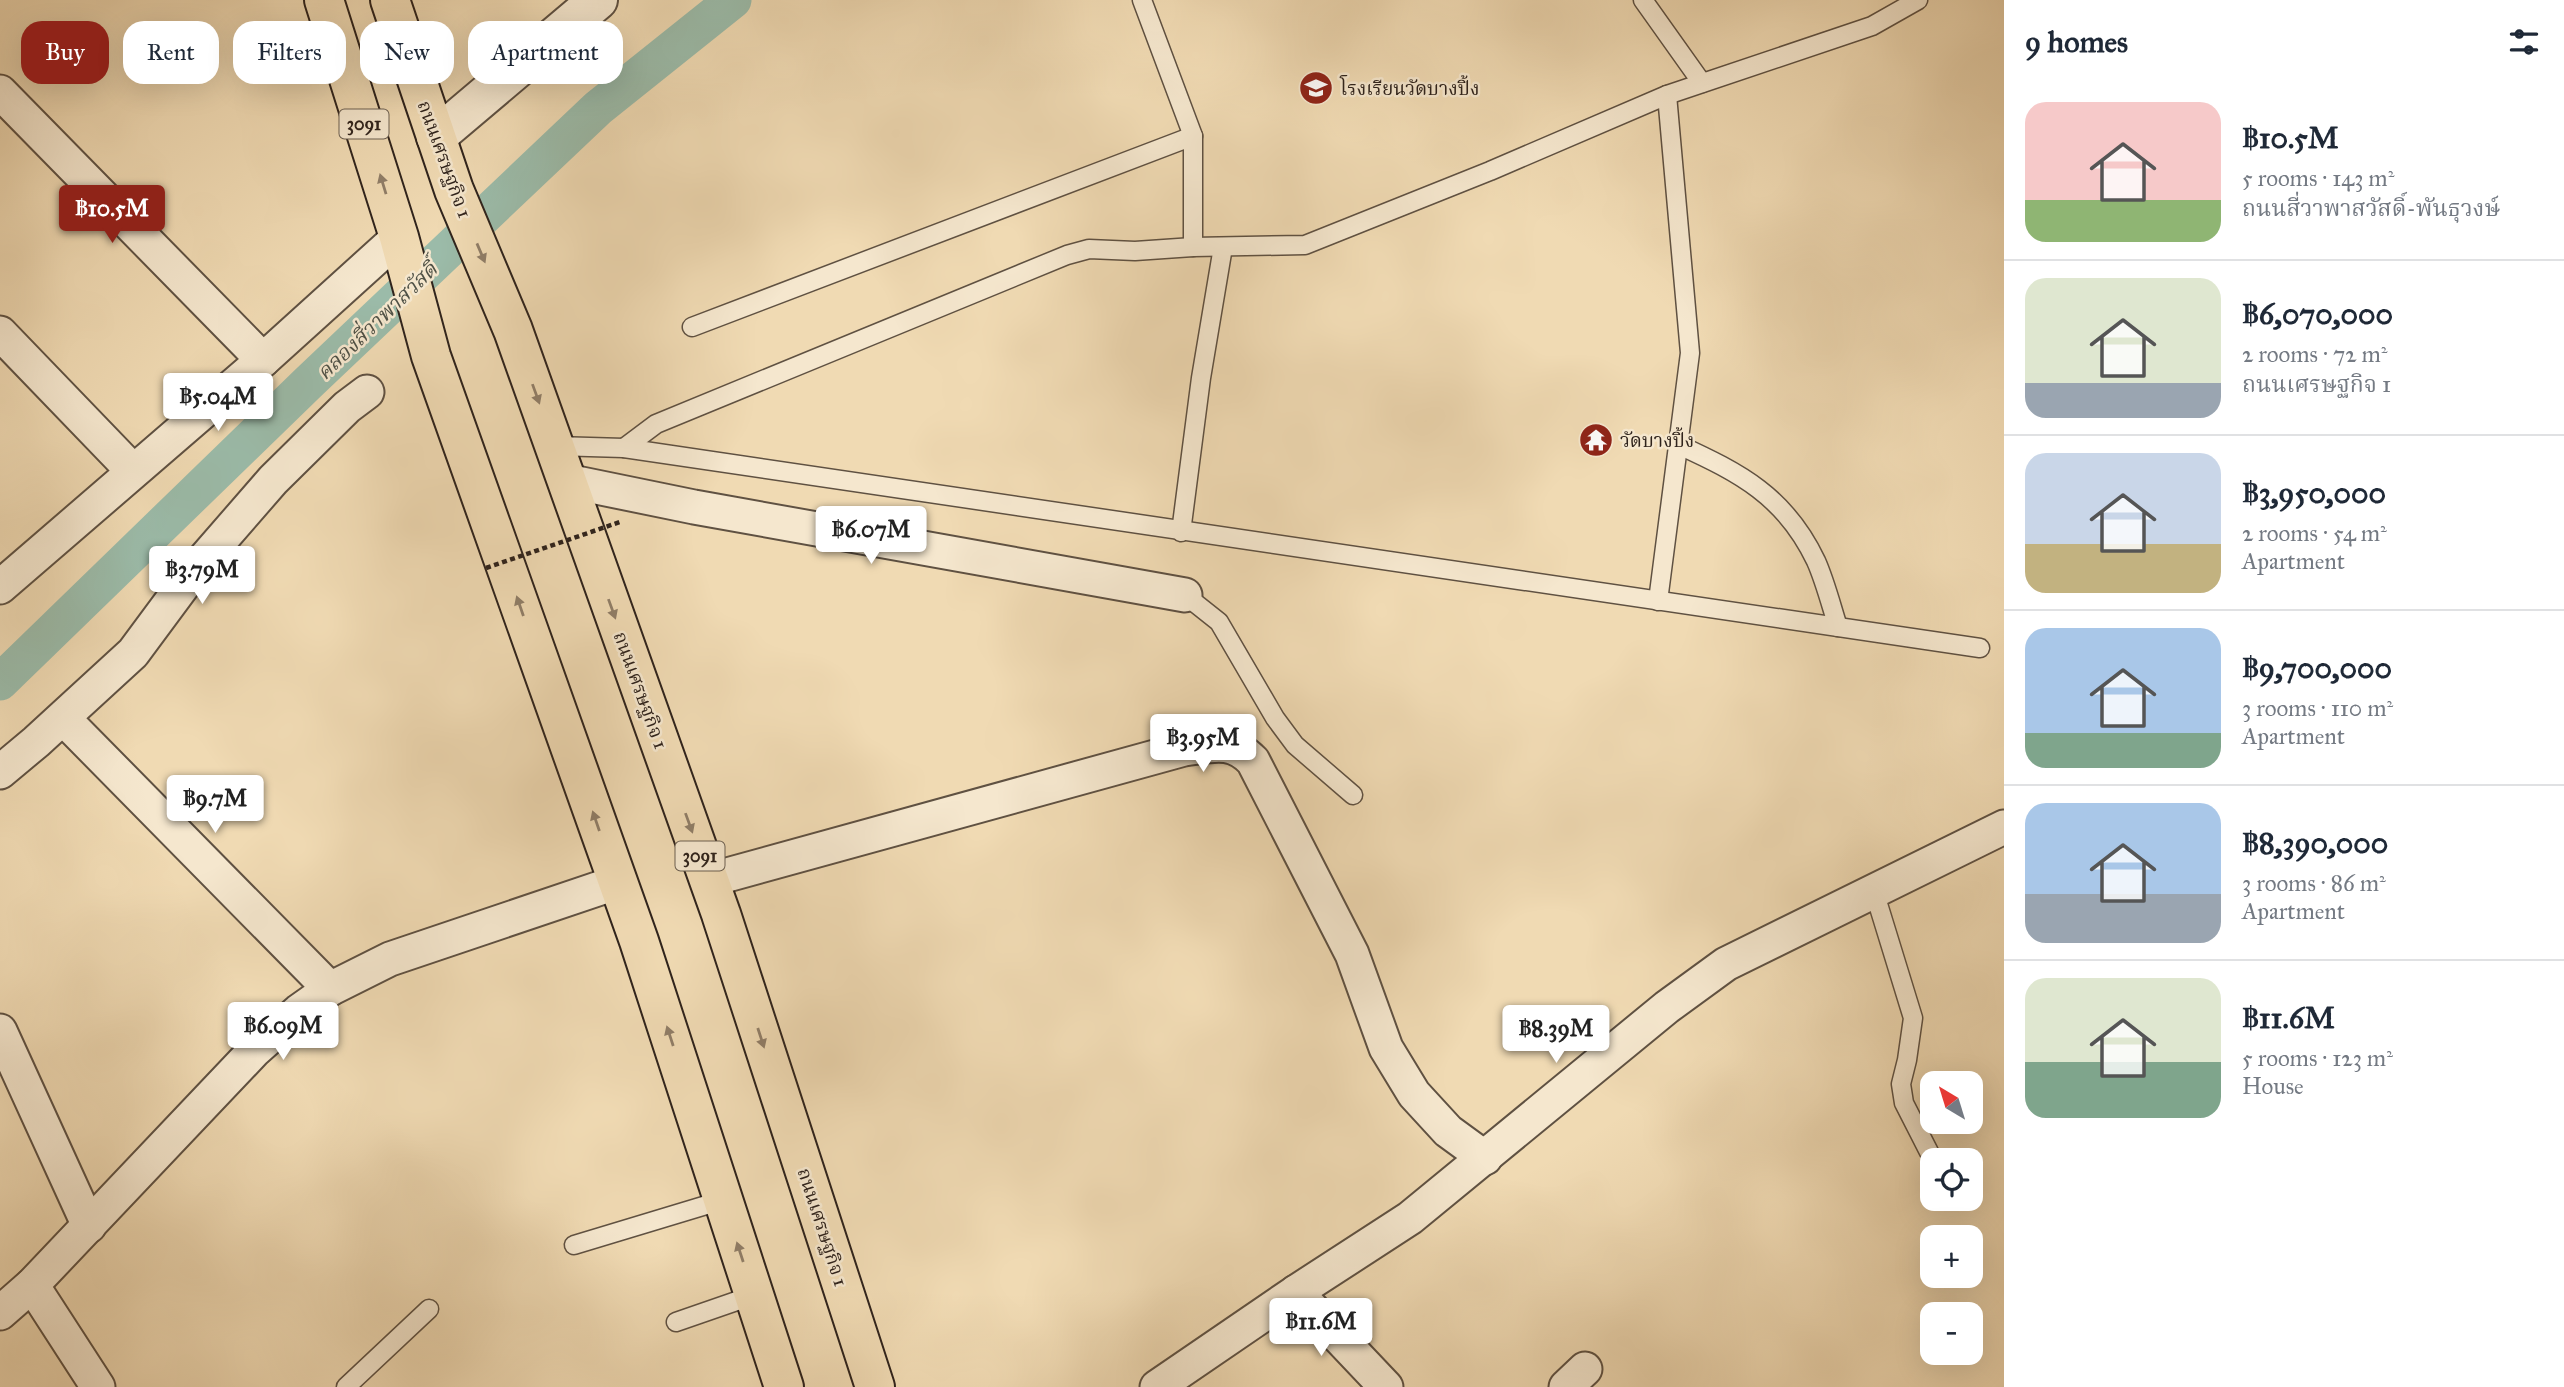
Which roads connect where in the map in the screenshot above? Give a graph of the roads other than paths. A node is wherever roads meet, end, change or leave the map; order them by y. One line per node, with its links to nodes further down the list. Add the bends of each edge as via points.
1 (324, 0): 12 (main road, 3091, one-way to 1)
2 (390, 0): 11 (main road, ถนนเศรษฐกิจ 1 / 3091)
3 (598, 0): 11 (street)
4 (1142, 0): 10 (lane)
5 (1643, 0): 7 (lane)
6 (1918, 0): 7 (lane, via 1872,26)
7 (1702, 83): 9 (lane)
8 (0, 92): 17 (street)
9 (1667, 95): 14 (lane, via 1305,245); 19 (lane, via 1690,354)
10 (1193, 136): 13 (lane); 15 (lane)
11 (436, 137): 20 (main road, ถนนเศรษฐกิจ 1 / 3091, one-way to 20)
12 (400, 243): 17 (street); 35 (main road, 3091, one-way to 12, via 431,356)
13 (1193, 247): 14 (lane); 21 (lane, via 1089,249 1067,255 656,424)
14 (1223, 247): 24 (lane)
15 (692, 327)
16 (0, 333): 22 (street)
17 (263, 360): 22 (street)
18 (367, 392): 30 (street, via 273,480 192,572 133,653)
19 (1679, 445): 27 (lane); 28 (lane, via 1762,489 1785,512 1816,560)
20 (555, 446): 21 (lane); 23 (main road, ถนนเศรษฐกิจ 1 / 3091)
21 (624, 448): 24 (lane)
22 (132, 470): 25 (street)
23 (567, 481): 26 (street); 34 (main road, ถนนเศรษฐกิจ 1 / 3091, one-way to 34)
24 (1181, 532): 27 (lane)
25 (0, 587)
26 (1185, 595): 32 (lane, via 1219,622 1295,745)
27 (1658, 601): 28 (lane)
28 (1839, 627): 29 (lane)
29 (1980, 648)
30 (63, 718): 31 (street); 37 (street)
31 (0, 772)
32 (1353, 795)
33 (2004, 827): 36 (street)
34 (709, 880): 40 (street, via 1184,750 1220,745 1242,749 1253,761 1352,954 1386,1048 1414,1094 1448,1131); 53 (main road, ถนนเศรษฐกิจ 1 / 3091, one-way to 53)
35 (618, 883): 37 (street, via 390,959); 41 (main road, 3091, one-way to 35)
36 (1874, 891): 39 (lane, via 1913,1018 1901,1084 1904,1103); 40 (street, via 1726,964 1667,1007)
37 (330, 989): 42 (street, via 254,1051)
38 (0, 1031): 42 (street)
39 (1927, 1148)
40 (1485, 1158): 45 (street, via 1410,1218)
41 (723, 1200): 43 (lane); 46 (main road, 3091, one-way to 41)
42 (89, 1226): 44 (street)
43 (574, 1245)
44 (32, 1285): 48 (street); 50 (street)
45 (1296, 1292): 54 (street); 55 (street)
46 (754, 1295): 49 (lane); 52 (main road, 3091)
47 (429, 1309): 51 (lane)
48 (0, 1314)
49 (676, 1322)
50 (98, 1387)
51 (346, 1387)
52 (784, 1387)
53 (875, 1387)
54 (1157, 1387)
55 (1386, 1387)

